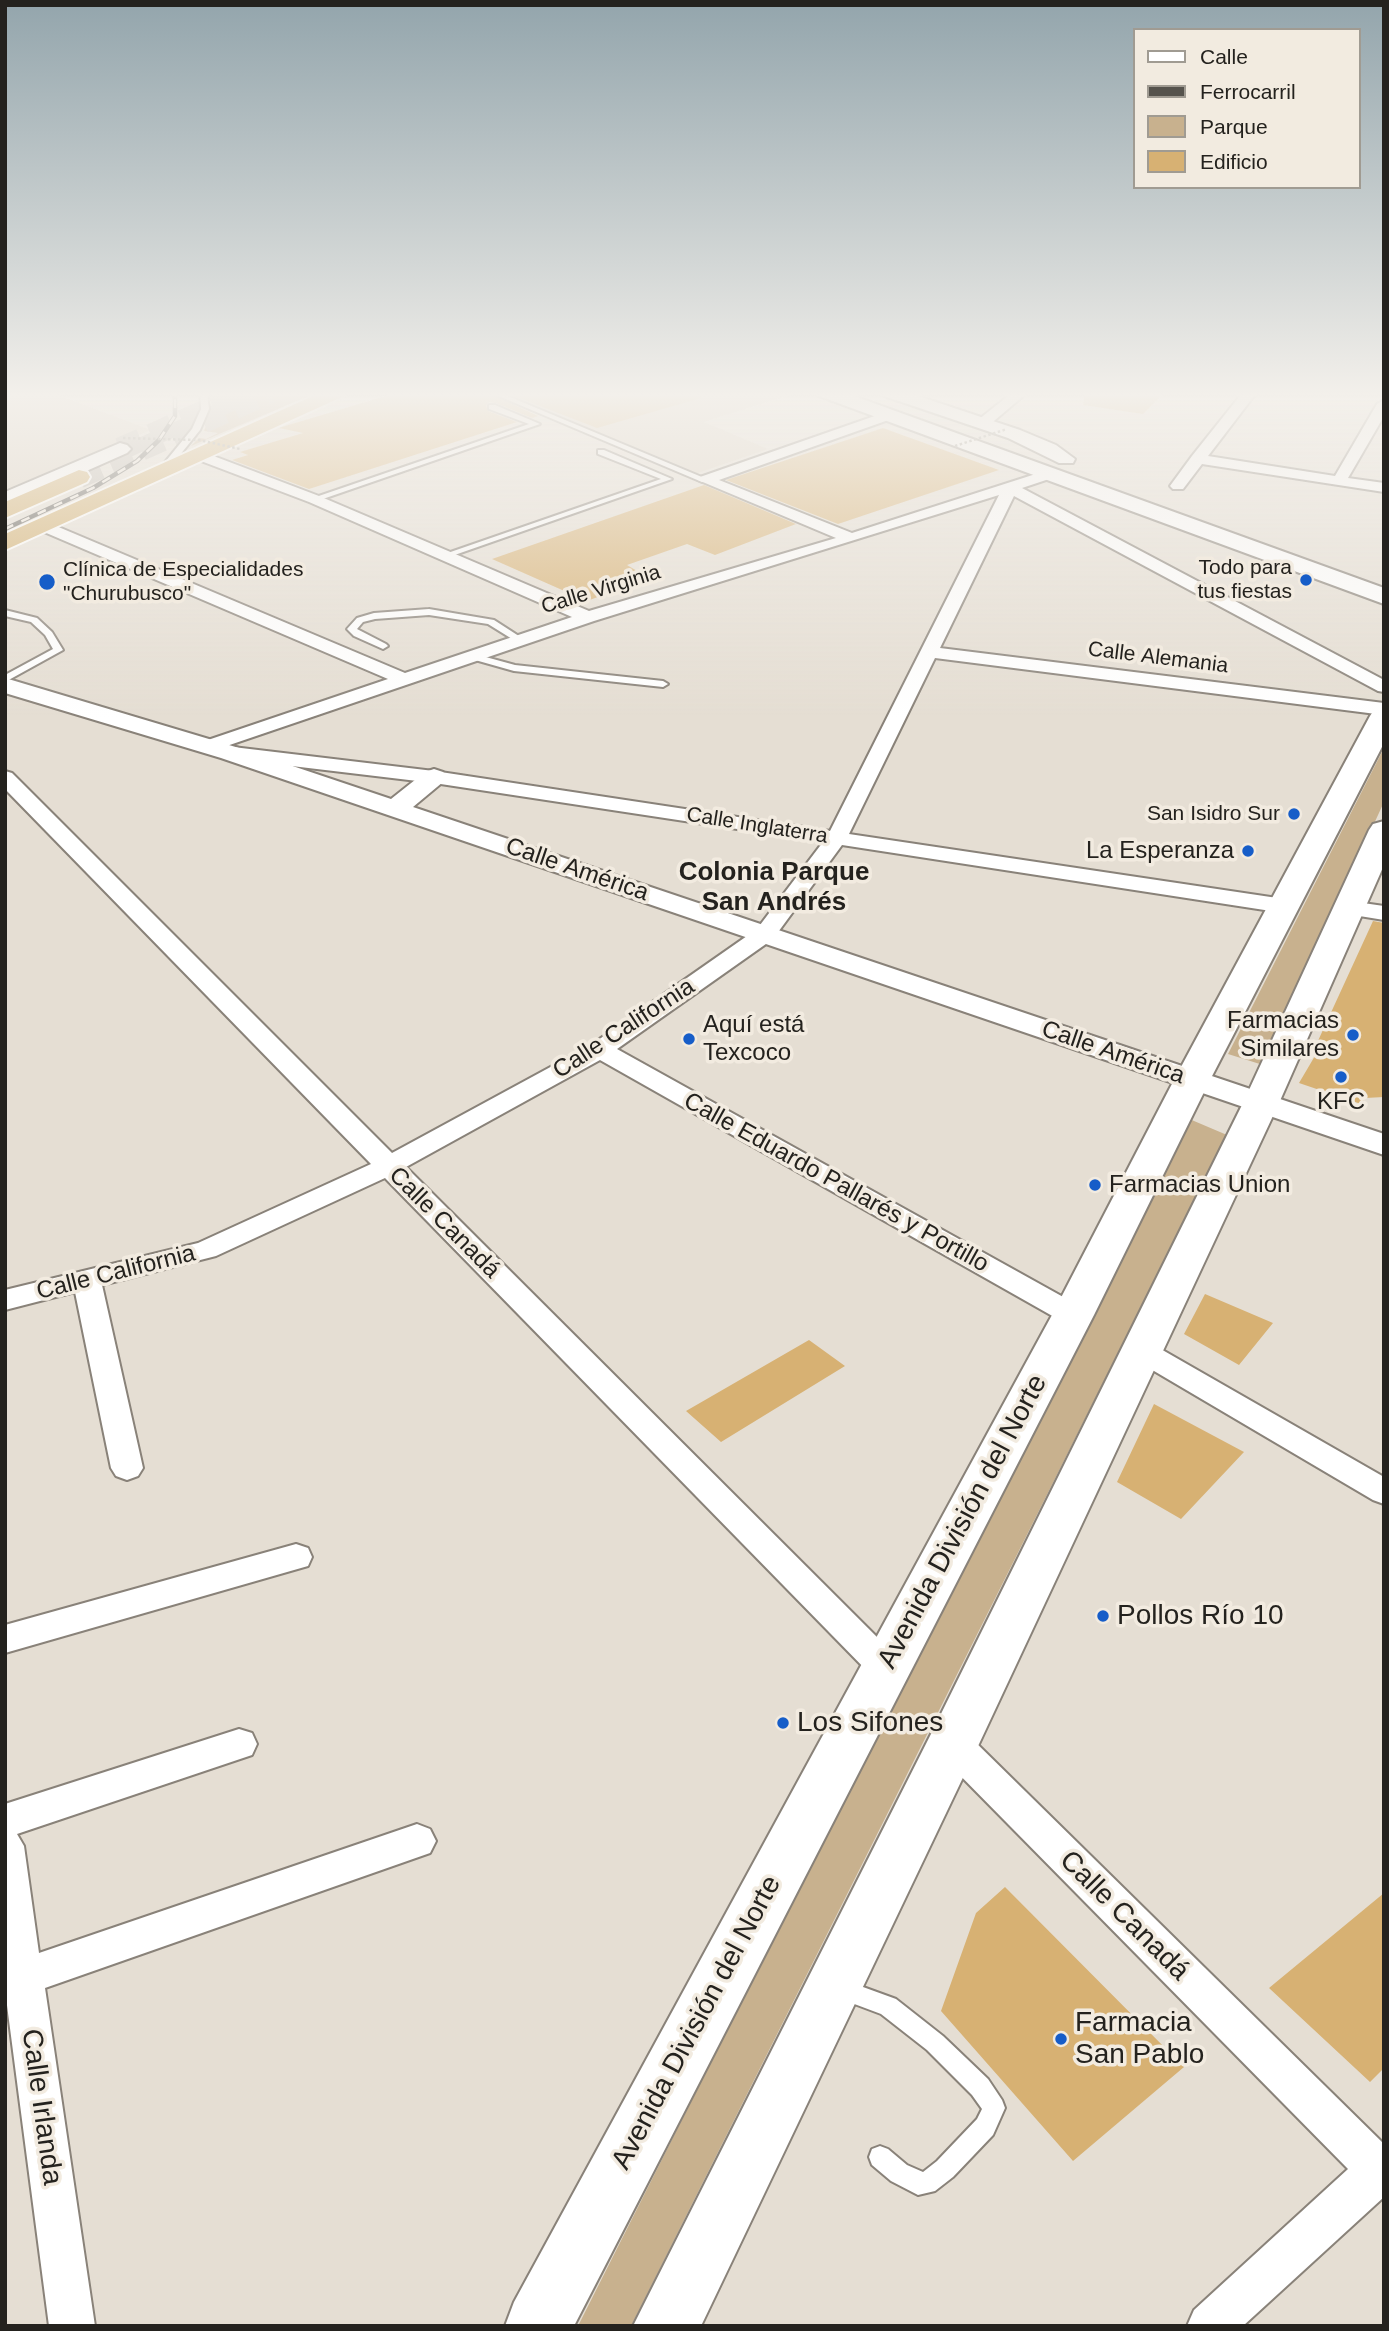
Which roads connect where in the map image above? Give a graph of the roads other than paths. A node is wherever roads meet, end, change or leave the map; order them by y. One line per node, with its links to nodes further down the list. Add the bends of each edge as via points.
1 (27, 501): 13 (highway)
2 (98, 501): 14 (highway)
3 (318, 501): 17 (street)
4 (604, 501): 17 (lane)
5 (757, 501): 15 (street)
6 (969, 501): 15 (street, Calle Virginia)
7 (1004, 501): 24 (street, Calle California)
8 (1034, 501): 29 (street)
9 (1122, 501): 19 (main road)
10 (1138, 501): 18 (main road, via 1173,508)
11 (1189, 501): 12 (main road)
12 (1196, 503)
13 (5, 511)
14 (43, 526): 16 (highway); 26 (street)
15 (851, 538): 21 (street, Calle Virginia)
16 (5, 543)
17 (443, 556): 21 (street)
18 (1384, 584)
19 (1384, 597)
20 (5, 612): 27 (lane, via 34,620 58,650)
21 (589, 617): 22 (street, Calle Virginia)
22 (520, 640): 23 (lane, via 491,622 429,612 374,616 360,620 352,629); 25 (street, Calle Virginia)
23 (383, 646)
24 (928, 652): 30 (street, Calle Alemania); 37 (street, Calle California)
25 (471, 656): 26 (street, Calle Virginia); 28 (lane, via 514,668)
26 (403, 680): 32 (street, Calle Virginia)
27 (5, 682): 32 (street, Calle América)
28 (663, 684)
29 (1384, 687)
30 (1384, 709)
31 (1384, 716): 38 (main road, Avenida División del Norte)
32 (219, 750): 34 (street, Calle Inglaterra); 35 (street, Calle América)
33 (5, 777): 46 (street, Calle Canadá)
34 (434, 777): 35 (street); 37 (street, Calle Inglaterra)
35 (394, 809): 41 (street, Calle América)
36 (1384, 830): 39 (main road)
37 (837, 838): 38 (street, Calle Inglaterra); 41 (street, Calle California)
38 (1284, 906): 43 (main road, Avenida División del Norte)
39 (1349, 908): 40 (street); 44 (main road)
40 (1384, 913)
41 (765, 933): 42 (street, Calle California); 43 (street, Calle América)
42 (600, 1050): 46 (street, Calle California); 49 (street, Calle Eduardo Pallarés y Portillo)
43 (1192, 1080): 44 (street, Calle América); 49 (main road, Avenida División del Norte)
44 (1261, 1103): 45 (street, Calle América); 50 (main road)
45 (1384, 1144)
46 (388, 1166): 47 (street, Calle California, via 206,1250); 55 (street, Calle Canadá)
47 (87, 1280): 48 (street, Calle California); 51 (street)
48 (5, 1300)
49 (1073, 1315): 55 (main road, Avenida División del Norte)
50 (1142, 1351): 52 (street); 57 (main road)
51 (127, 1468)
52 (1384, 1492)
53 (296, 1557): 54 (street)
54 (5, 1639)
55 (885, 1667): 66 (main road, Avenida División del Norte)
56 (239, 1744): 58 (street)
57 (953, 1744): 62 (main road); 64 (street, Calle Canadá)
58 (5, 1821)
59 (417, 1841): 61 (street)
60 (5, 1846): 61 (street, Calle Irlanda)
61 (23, 1977): 65 (street, Calle Irlanda)
62 (833, 1986): 63 (lane, via 888,2006 935,2043 980,2087 994,2108 985,2127 927,2183 908,2178); 67 (main road)
63 (880, 2157)
64 (1382, 2170): 68 (street)
65 (72, 2326)
66 (538, 2326)
67 (666, 2326)
68 (1210, 2326)

